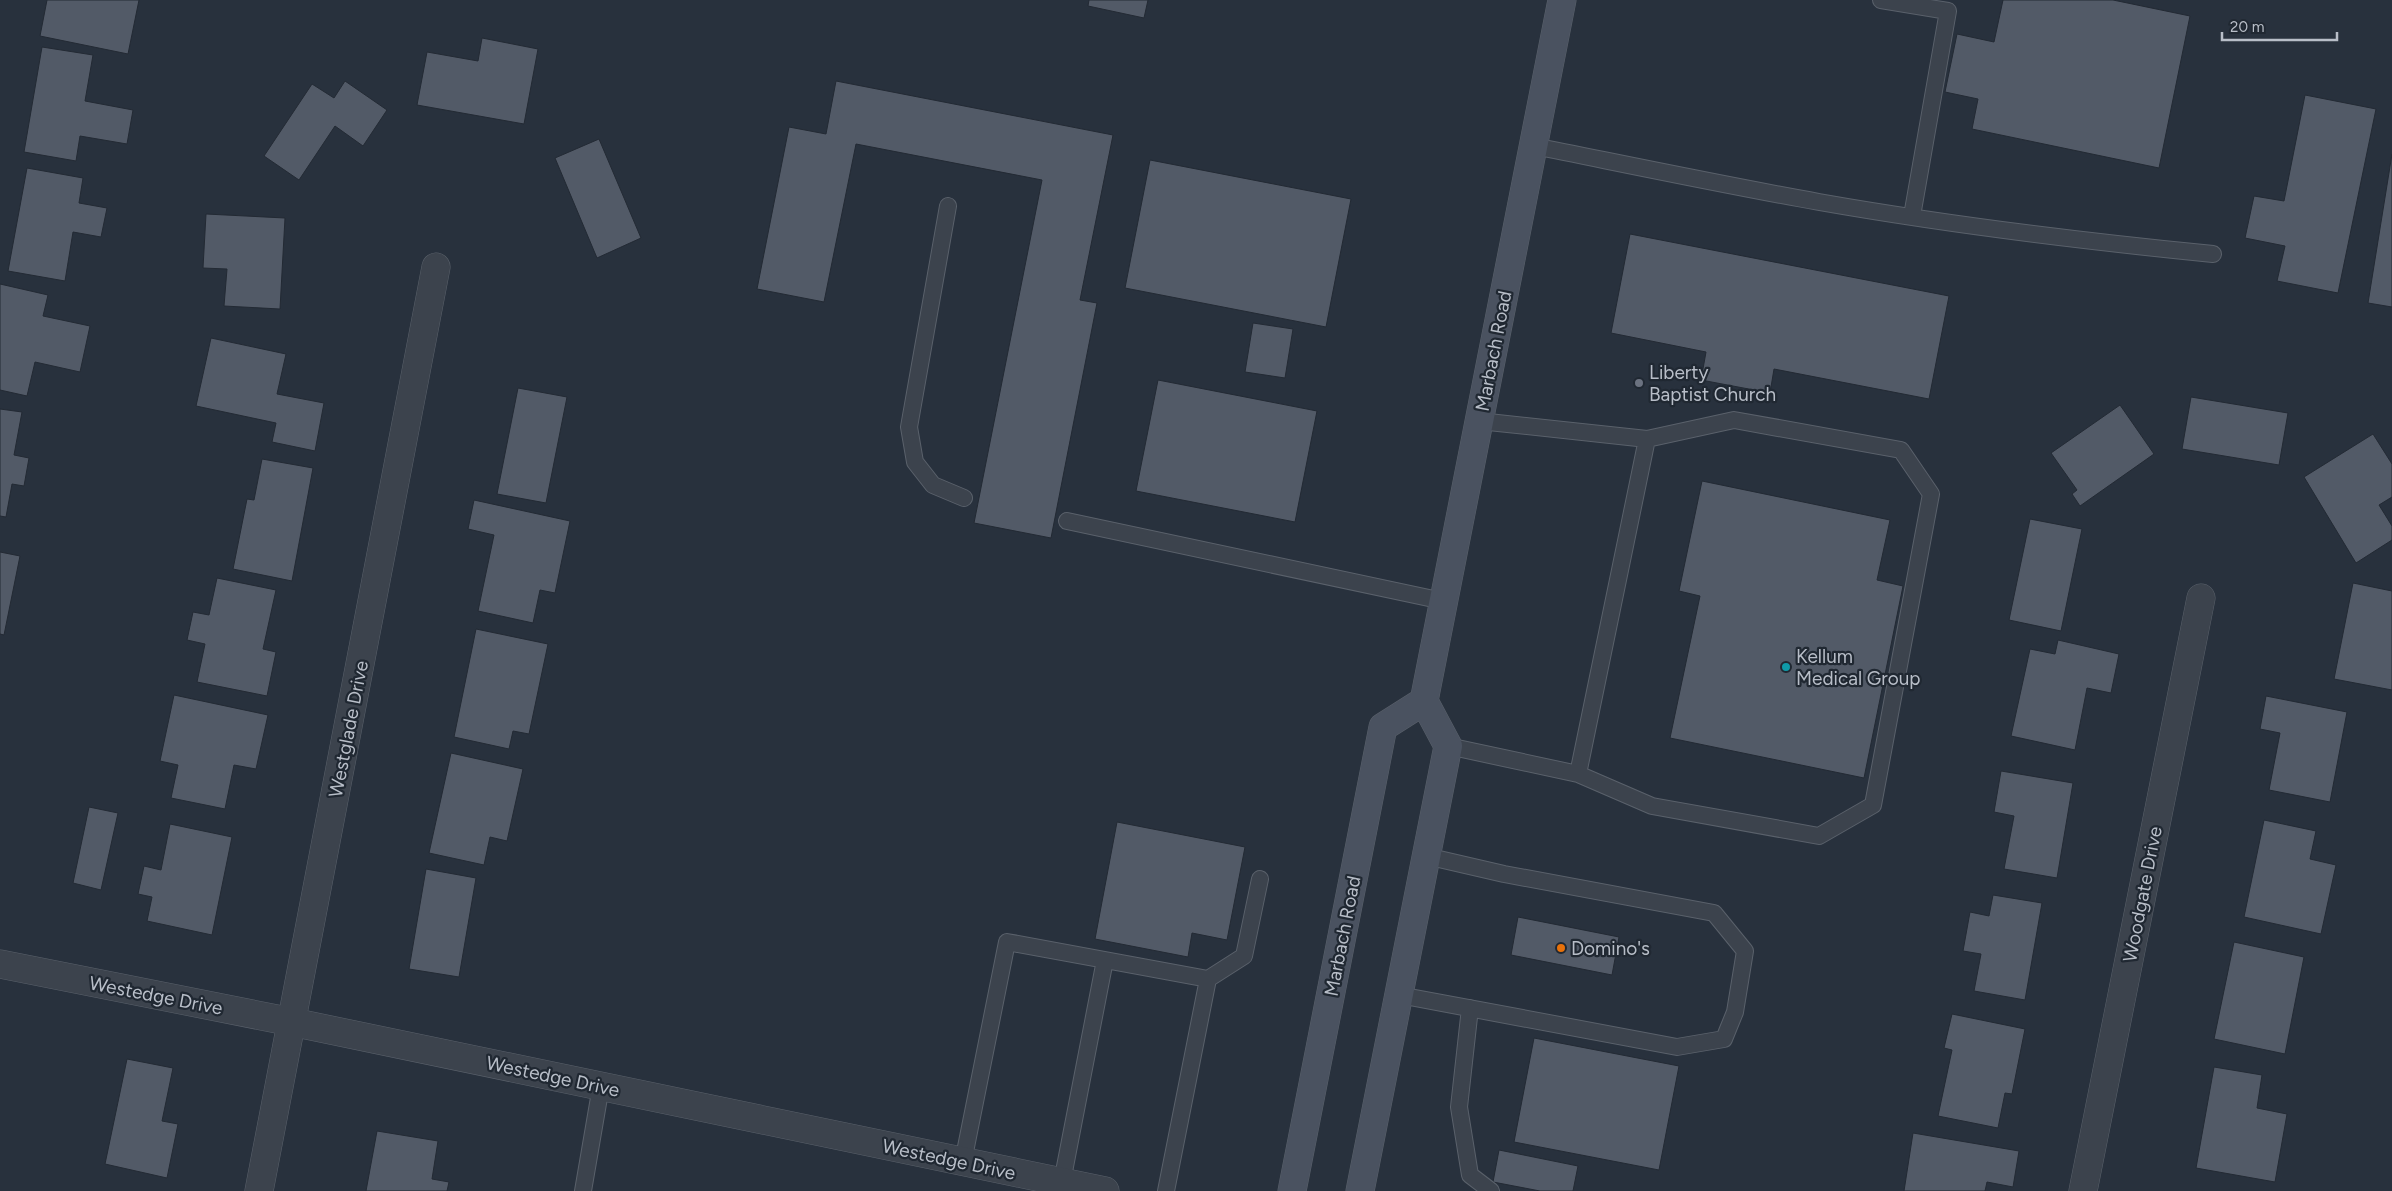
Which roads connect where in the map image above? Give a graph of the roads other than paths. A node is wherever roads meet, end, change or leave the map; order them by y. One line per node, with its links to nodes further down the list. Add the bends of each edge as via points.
1 (1562, 0): 3 (main road, Marbach Road)
2 (1881, 0): 5 (lane, via 1948,11)
3 (1534, 146): 5 (lane, via 1820,202); 8 (main road, Marbach Road)
4 (948, 206): 10 (lane, via 909,427 915,462 933,485)
5 (1912, 216): 6 (lane, via 2091,242)
6 (2213, 254)
7 (436, 267): 24 (street, Westglade Drive)
8 (1479, 421): 9 (lane); 13 (main road, Marbach Road)
9 (1647, 439): 16 (lane); 16 (lane, via 1734,420 1901,450 1931,494 1873,805 1819,836 1652,806)
10 (964, 498)
11 (1067, 521): 13 (lane)
12 (2201, 598): 35 (street, Woodgate Drive)
13 (1443, 601): 14 (main road, Marbach Road)
14 (1424, 702): 15 (main road); 32 (main road, Marbach Road, via 1383,727)
15 (1448, 746): 16 (lane); 17 (main road)
16 (1578, 774)
17 (1426, 856): 22 (main road); 23 (lane, via 1504,874 1714,913 1745,951 1736,1012 1724,1039 1676,1047)
18 (1260, 879): 21 (lane, via 1244,956)
19 (1105, 960): 21 (lane); 26 (lane, via 1007,942); 27 (lane)
20 (0, 964): 24 (street, Westedge Drive)
21 (1208, 979): 31 (lane)
22 (1399, 994): 23 (lane); 33 (main road)
23 (1470, 1008): 34 (lane, via 1460,1107 1470,1175)
24 (292, 1022): 25 (street, Westedge Drive); 28 (street, Westglade Drive)
25 (601, 1086): 26 (street, Westedge Drive); 29 (lane)
26 (963, 1162): 27 (street, Westedge Drive)
27 (1062, 1182): 30 (street, Westedge Drive)
28 (259, 1191)
29 (582, 1191)
30 (1105, 1191)
31 (1166, 1191)
32 (1292, 1191)
33 (1360, 1191)
34 (1491, 1191)
35 (2083, 1191)

